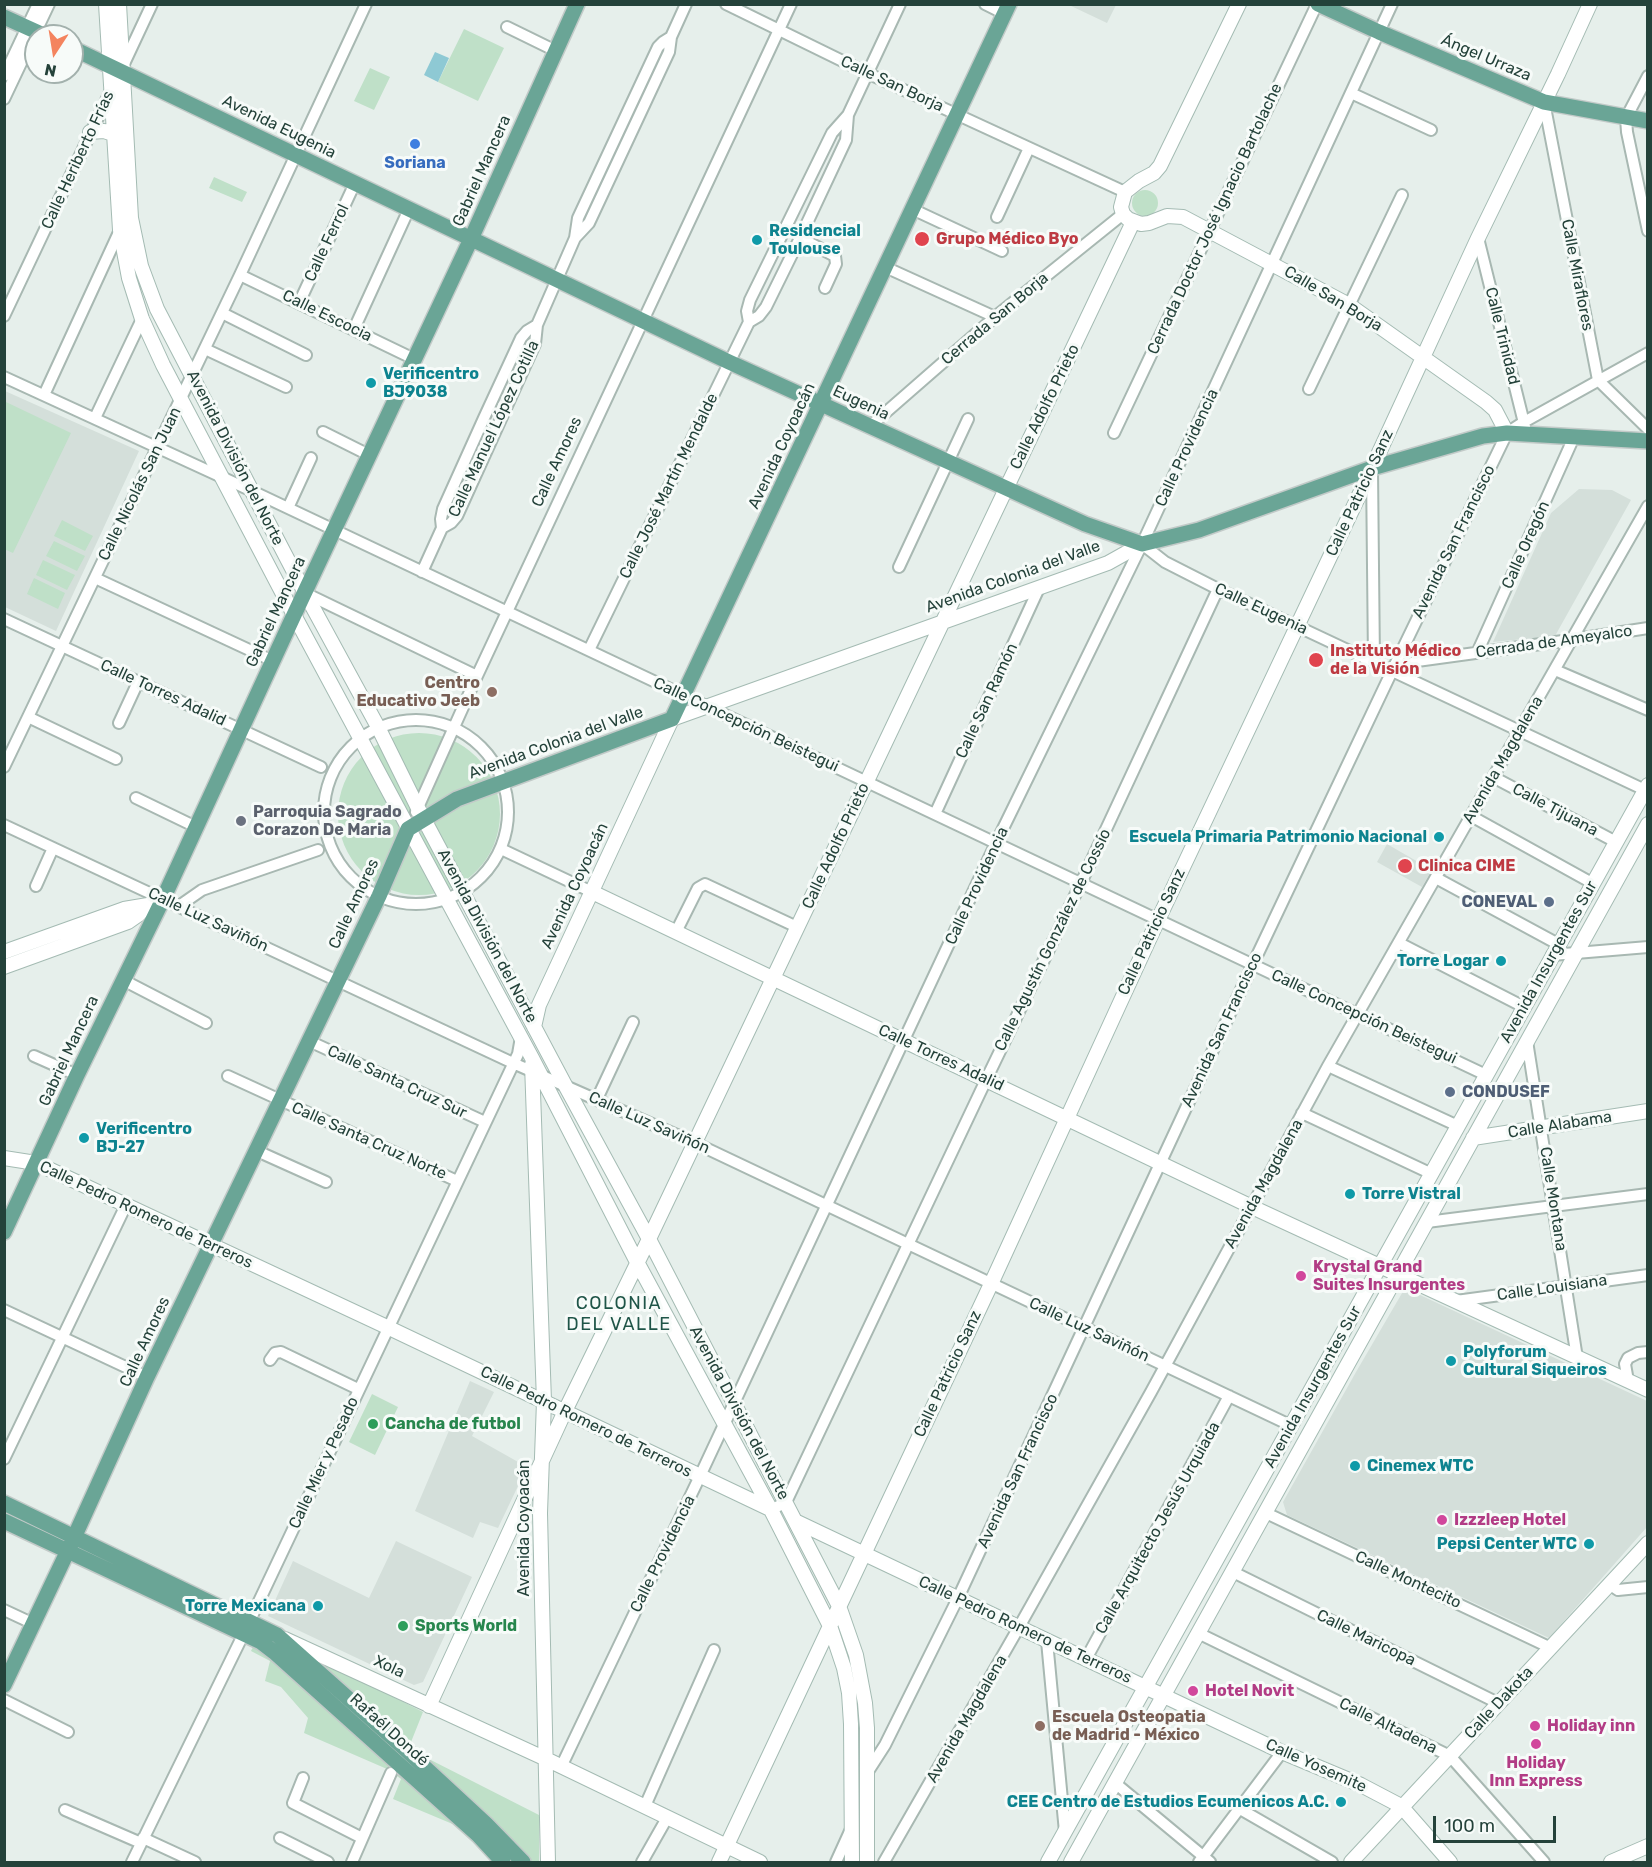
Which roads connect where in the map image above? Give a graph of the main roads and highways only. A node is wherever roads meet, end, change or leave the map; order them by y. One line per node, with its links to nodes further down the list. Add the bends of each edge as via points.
1 (577, 4): 8 (main road, Gabriel Mancera)
2 (1318, 4): 7 (main road, Ángel Urraza, via 1544,102)
3 (1007, 9): 9 (main road, Avenida Coyoacán)
4 (4, 17): 5 (main road)
5 (24, 26)
6 (84, 54): 8 (main road, Avenida Eugenia)
7 (1647, 121)
8 (471, 238): 9 (main road, Eugenia); 14 (main road, Gabriel Mancera)
9 (821, 405): 11 (main road, Eugenia, via 1085,524); 12 (main road, Avenida Coyoacán)
10 (1647, 441): 11 (main road, Avenida Colonia del Valle, via 1574,437 1525,428 1483,436 1372,468 1199,530)
11 (1142, 544)
12 (672, 719): 13 (main road, Avenida Colonia del Valle, via 421,813)
13 (408, 829): 17 (main road, Calle Amores)
14 (4, 1232)
15 (4, 1503): 17 (main road, Xola)
16 (4, 1521): 18 (main road, Xola)
17 (75, 1536): 18 (main road, Calle Amores); 19 (main road, Xola)
18 (68, 1552): 19 (main road, Xola); 21 (main road, Calle Amores)
19 (247, 1627): 20 (main road, Xola); 22 (main road, Rafaél Dondé, via 478,1835)
20 (277, 1635): 23 (main road, Rafaél Dondé, via 470,1809)
21 (4, 1685)
22 (503, 1863)
23 (523, 1863)

